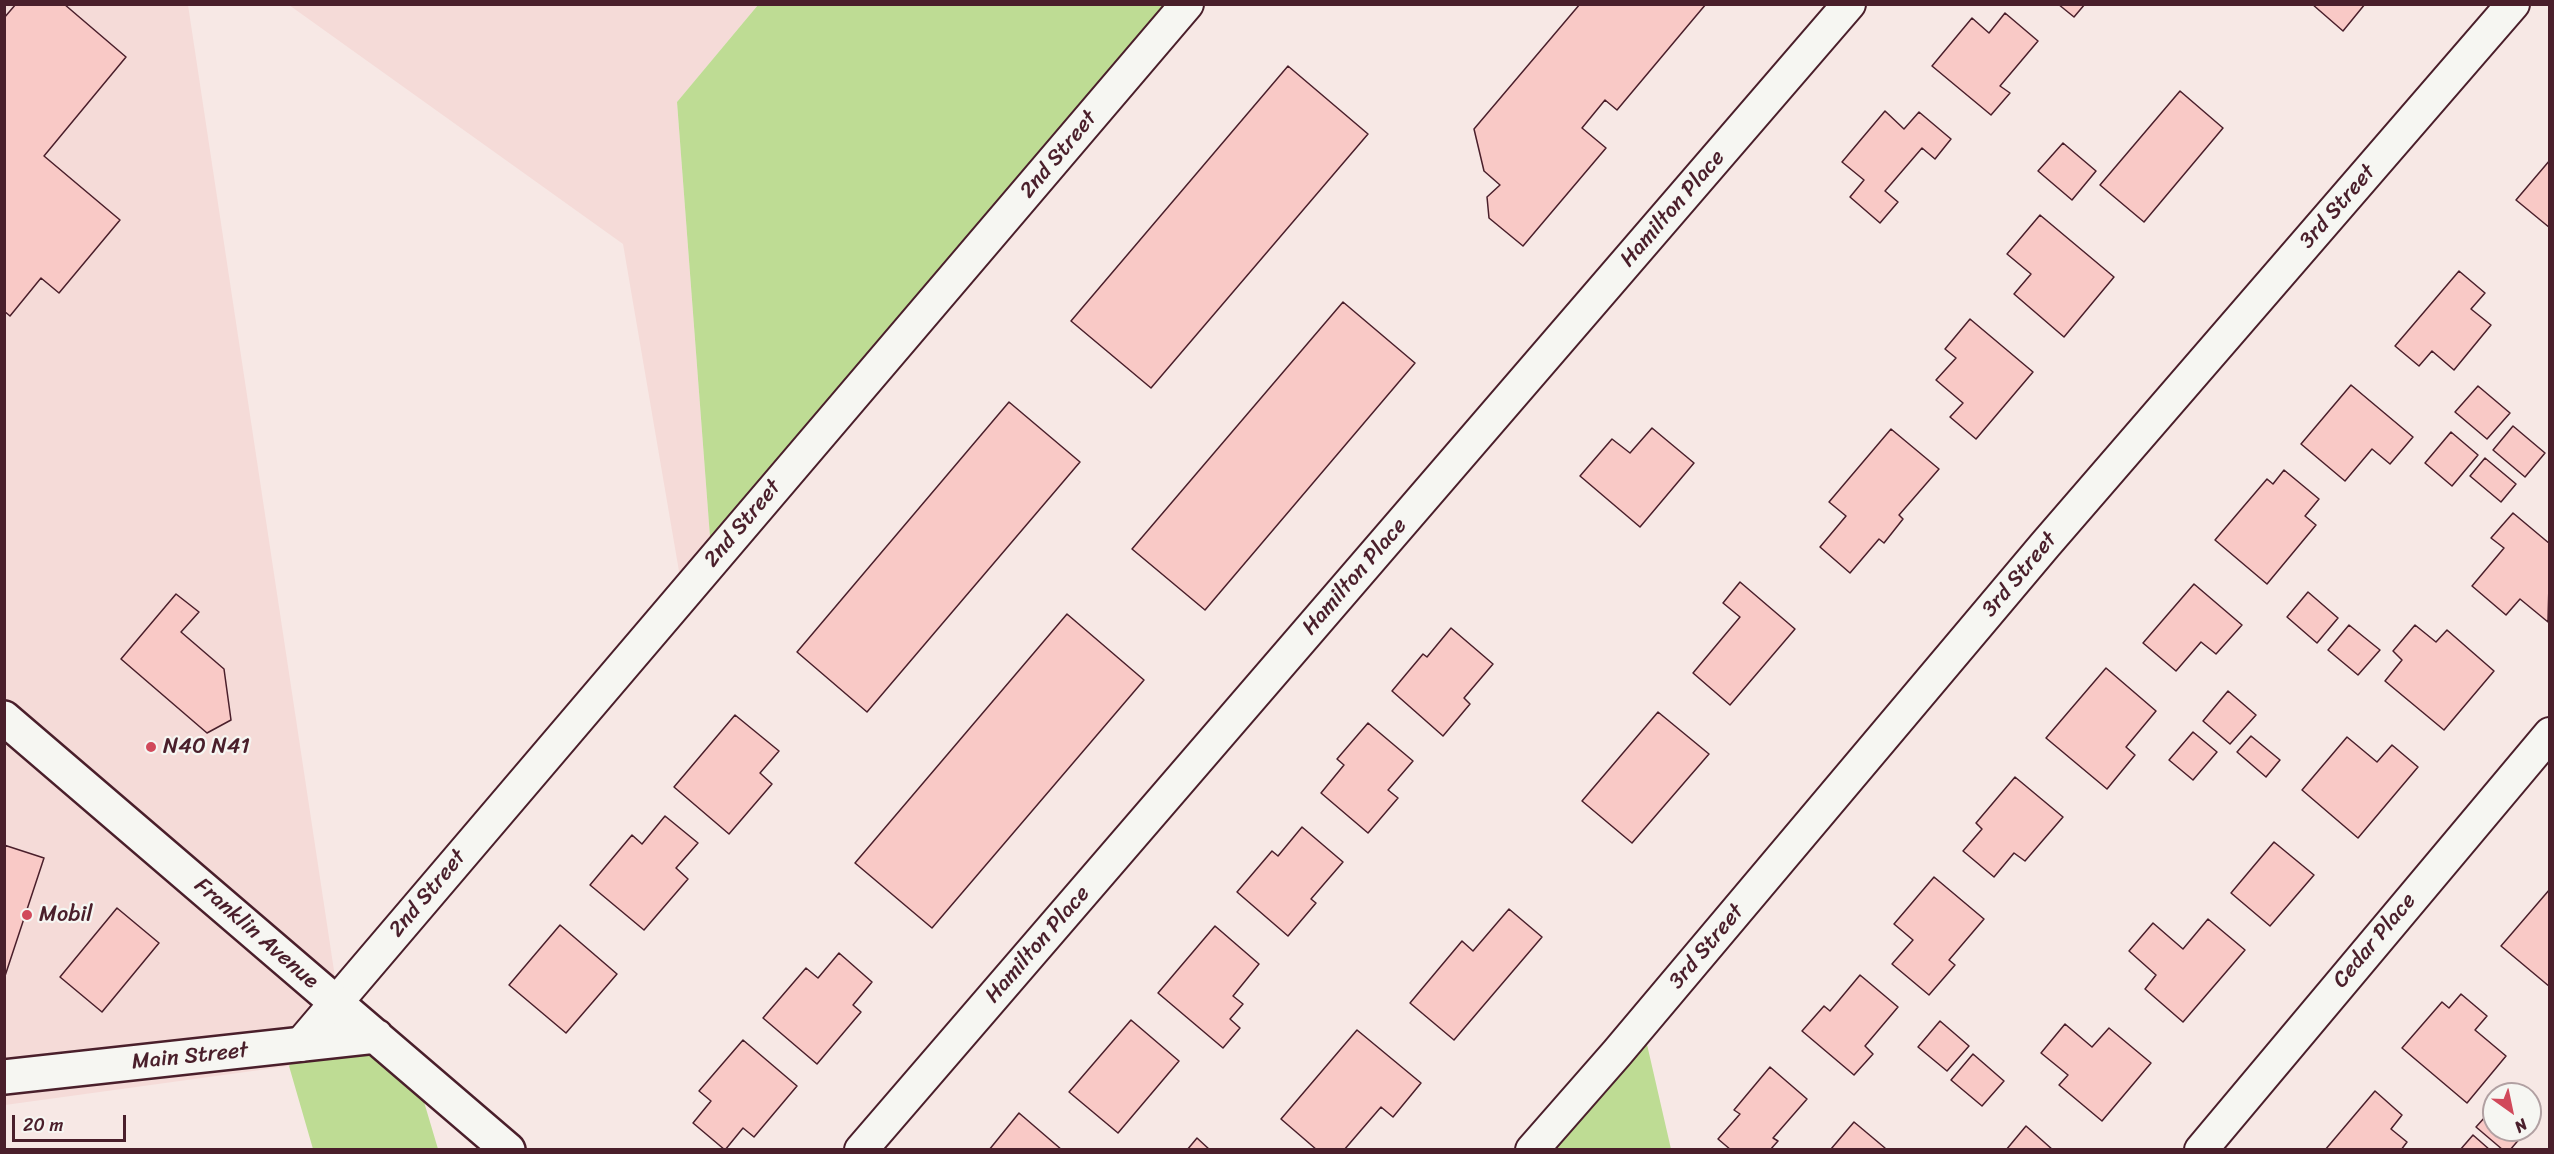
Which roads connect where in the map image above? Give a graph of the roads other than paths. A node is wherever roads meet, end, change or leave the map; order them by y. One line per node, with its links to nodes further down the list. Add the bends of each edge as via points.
1 (1187, 4): 6 (street, 2nd Street)
2 (1849, 4): 11 (street, Hamilton Place)
3 (2513, 4): 12 (street, 3rd Street, via 2045,545)
4 (4, 718): 6 (main road, Franklin Avenue)
5 (2550, 734): 13 (street, Cedar Place)
6 (336, 1002): 7 (main road, Franklin Avenue); 8 (street, 2nd Street)
7 (376, 1036): 8 (main road, Main Street); 10 (main road, Franklin Avenue)
8 (300, 1045): 9 (main road, Main Street)
9 (4, 1077)
10 (508, 1149)
11 (861, 1149)
12 (1532, 1149)
13 (2201, 1149)

